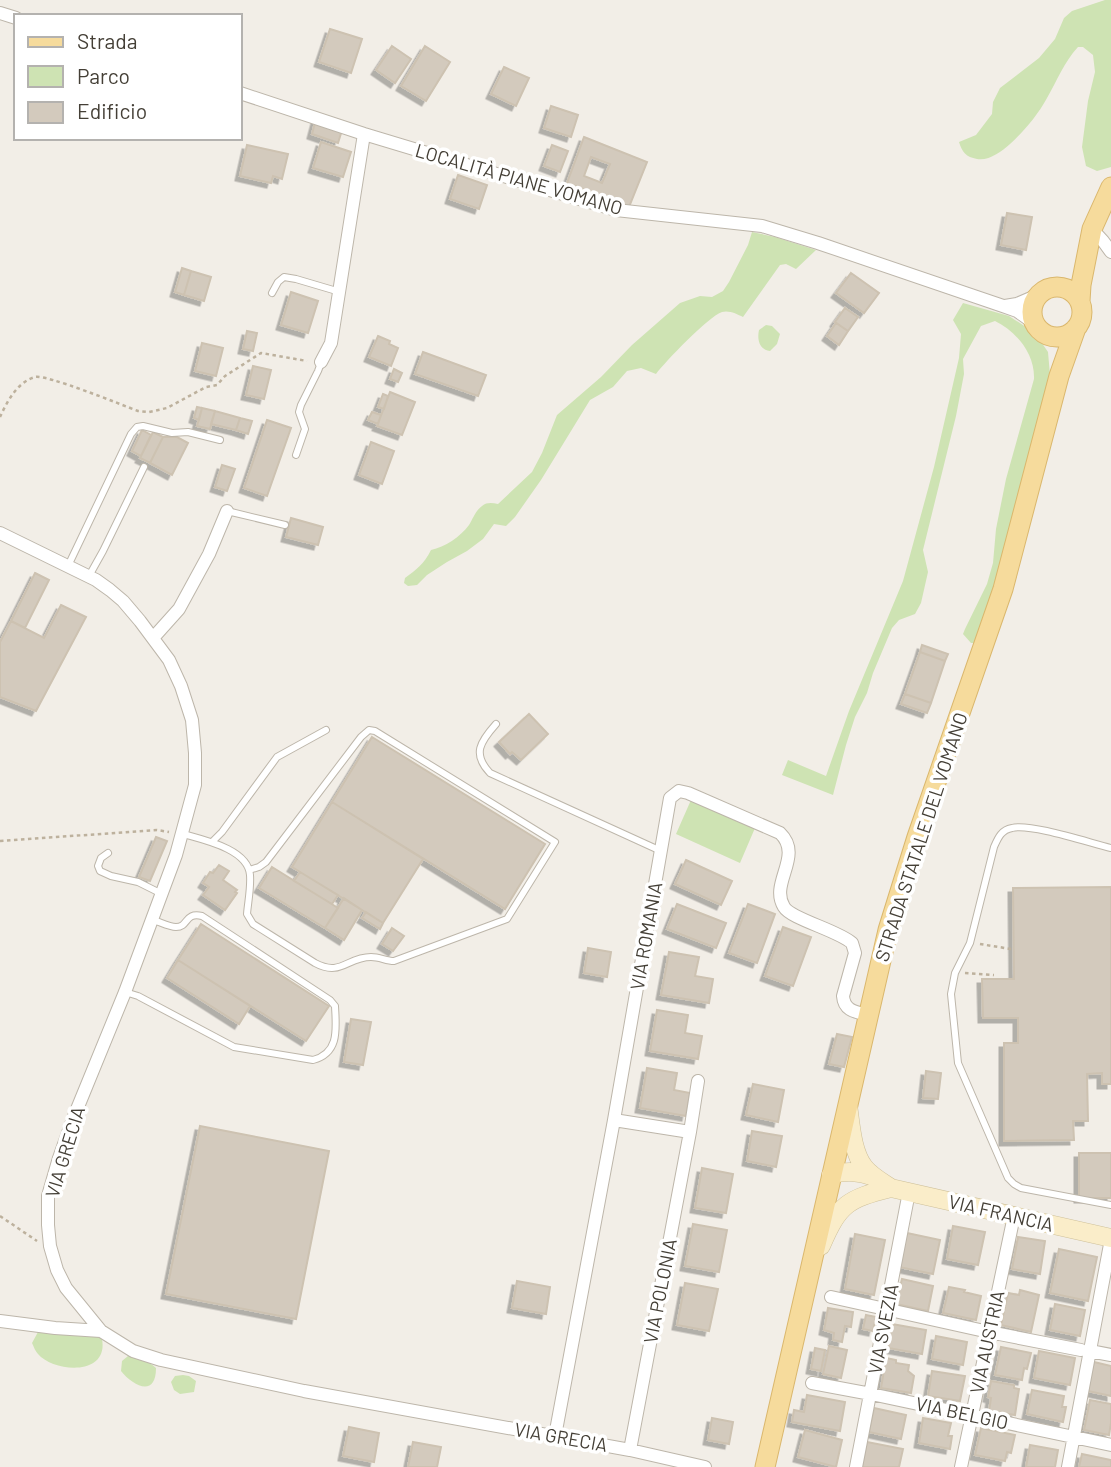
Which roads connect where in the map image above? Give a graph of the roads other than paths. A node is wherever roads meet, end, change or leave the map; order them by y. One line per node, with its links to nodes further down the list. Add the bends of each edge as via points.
1 (242, 94): 2 (street, LOCALITÀ PIANE VOMANO)
2 (364, 134): 8 (street); 12 (street, LOCALITÀ PIANE VOMANO, via 617,210 762,226)
3 (1111, 187): 4 (main road)
4 (1092, 229): 5 (street); 6 (main road)
5 (1111, 253)
6 (1085, 264): 7 (main road); 11 (main road)
7 (1060, 287): 10 (main road); 11 (main road)
8 (340, 292): 9 (lane, via 284,277); 15 (street, via 331,343)
9 (272, 293)
10 (1038, 295): 12 (street); 13 (main road, via 1032,308)
11 (1080, 301): 14 (main road, via 1082,316)
12 (1003, 306): 13 (street, LOCALITÀ PIANE VOMANO)
13 (1038, 328): 14 (main road, via 1057,337); 16 (main road, via 1057,358)
14 (1076, 328): 16 (main road, STRADA STATALE DEL VOMANO)
15 (321, 362): 18 (lane, via 300,405 305,429)
16 (1059, 376): 37 (main road, STRADA STATALE DEL VOMANO, via 1003,589 903,881)
17 (220, 440): 23 (lane, via 137,427)
18 (296, 455)
19 (144, 467): 24 (lane)
20 (227, 512): 21 (lane); 25 (street, via 179,609)
21 (285, 525)
22 (0, 533): 23 (street, VIA GRECIA)
23 (68, 566): 24 (street, VIA GRECIA)
24 (89, 576): 25 (street, VIA GRECIA, via 123,601)
25 (153, 638): 28 (street, VIA GRECIA, via 169,660 192,720 195,785)
26 (496, 724): 31 (lane, via 478,755 490,773)
27 (326, 730): 29 (lane, via 277,757)
28 (183, 834): 29 (lane); 34 (street, VIA GRECIA)
29 (212, 842): 33 (lane, via 241,857)
30 (1111, 848): 45 (lane, via 1031,828 1003,832 994,847 970,943 955,973 951,994 958,1063 1009,1178 1021,1188)
31 (660, 852): 37 (street, VIA ROMANIA, via 670,798 678,791 780,834 790,851 781,904 787,912 852,943 855,953 843,1001 849,1009); 40 (street, VIA ROMANIA)
32 (108, 853): 34 (lane, via 101,858 100,872)
33 (249, 870): 33 (lane, via 266,862 369,730 555,842 507,919 394,961 371,957 331,969 253,924 247,914)
34 (162, 894): 35 (street, VIA GRECIA)
35 (153, 920): 36 (street, VIA GRECIA); 36 (lane, via 179,927 189,917 202,916 330,1000 335,1006 334,1043 328,1053 313,1060 234,1047)
36 (125, 992): 52 (street, VIA GRECIA, via 73,1119 48,1196 50,1245 57,1270)
37 (868, 1015): 39 (main road, STRADA STATALE DEL VOMANO)
38 (698, 1082): 41 (street, VIA POLONIA)
39 (848, 1102): 42 (main road, STRADA STATALE DEL VOMANO); 43 (main road, VIA FRANCIA, via 857,1153)
40 (614, 1120): 41 (street); 59 (street, VIA ROMANIA)
41 (690, 1132): 62 (street, VIA POLONIA)
42 (831, 1175): 43 (main road, VIA FRANCIA, via 847,1186); 48 (main road, STRADA STATALE DEL VOMANO)
43 (872, 1185): 44 (main road, VIA FRANCIA); 48 (main road, via 836,1216)
44 (909, 1192): 46 (main road, VIA FRANCIA); 50 (street, VIA SVEZIA)
45 (1111, 1205)
46 (1014, 1216): 47 (main road, VIA FRANCIA); 53 (street, VIA AUSTRIA)
47 (1111, 1238): 54 (street)
48 (809, 1272): 64 (main road, STRADA STATALE DEL VOMANO)
49 (831, 1297): 50 (street)
50 (887, 1309): 53 (street); 57 (street, VIA SVEZIA)
51 (0, 1321): 52 (street)
52 (101, 1331): 59 (street, VIA GRECIA, via 133,1351 161,1360 313,1393)
53 (989, 1332): 54 (street); 58 (street, VIA AUSTRIA)
54 (1085, 1350): 55 (street); 60 (street)
55 (1111, 1355)
56 (812, 1383): 57 (street, VIA BELGIO)
57 (871, 1394): 58 (street, VIA BELGIO); 65 (street, VIA SVEZIA)
58 (971, 1416): 60 (street, VIA BELGIO); 66 (street, VIA AUSTRIA)
59 (555, 1436): 62 (street, VIA GRECIA)
60 (1074, 1437): 61 (street, VIA BELGIO); 67 (street)
61 (1111, 1445)
62 (630, 1450): 63 (street, VIA GRECIA)
63 (705, 1467)
64 (765, 1467)
65 (856, 1467)
66 (961, 1467)
67 (1068, 1467)

